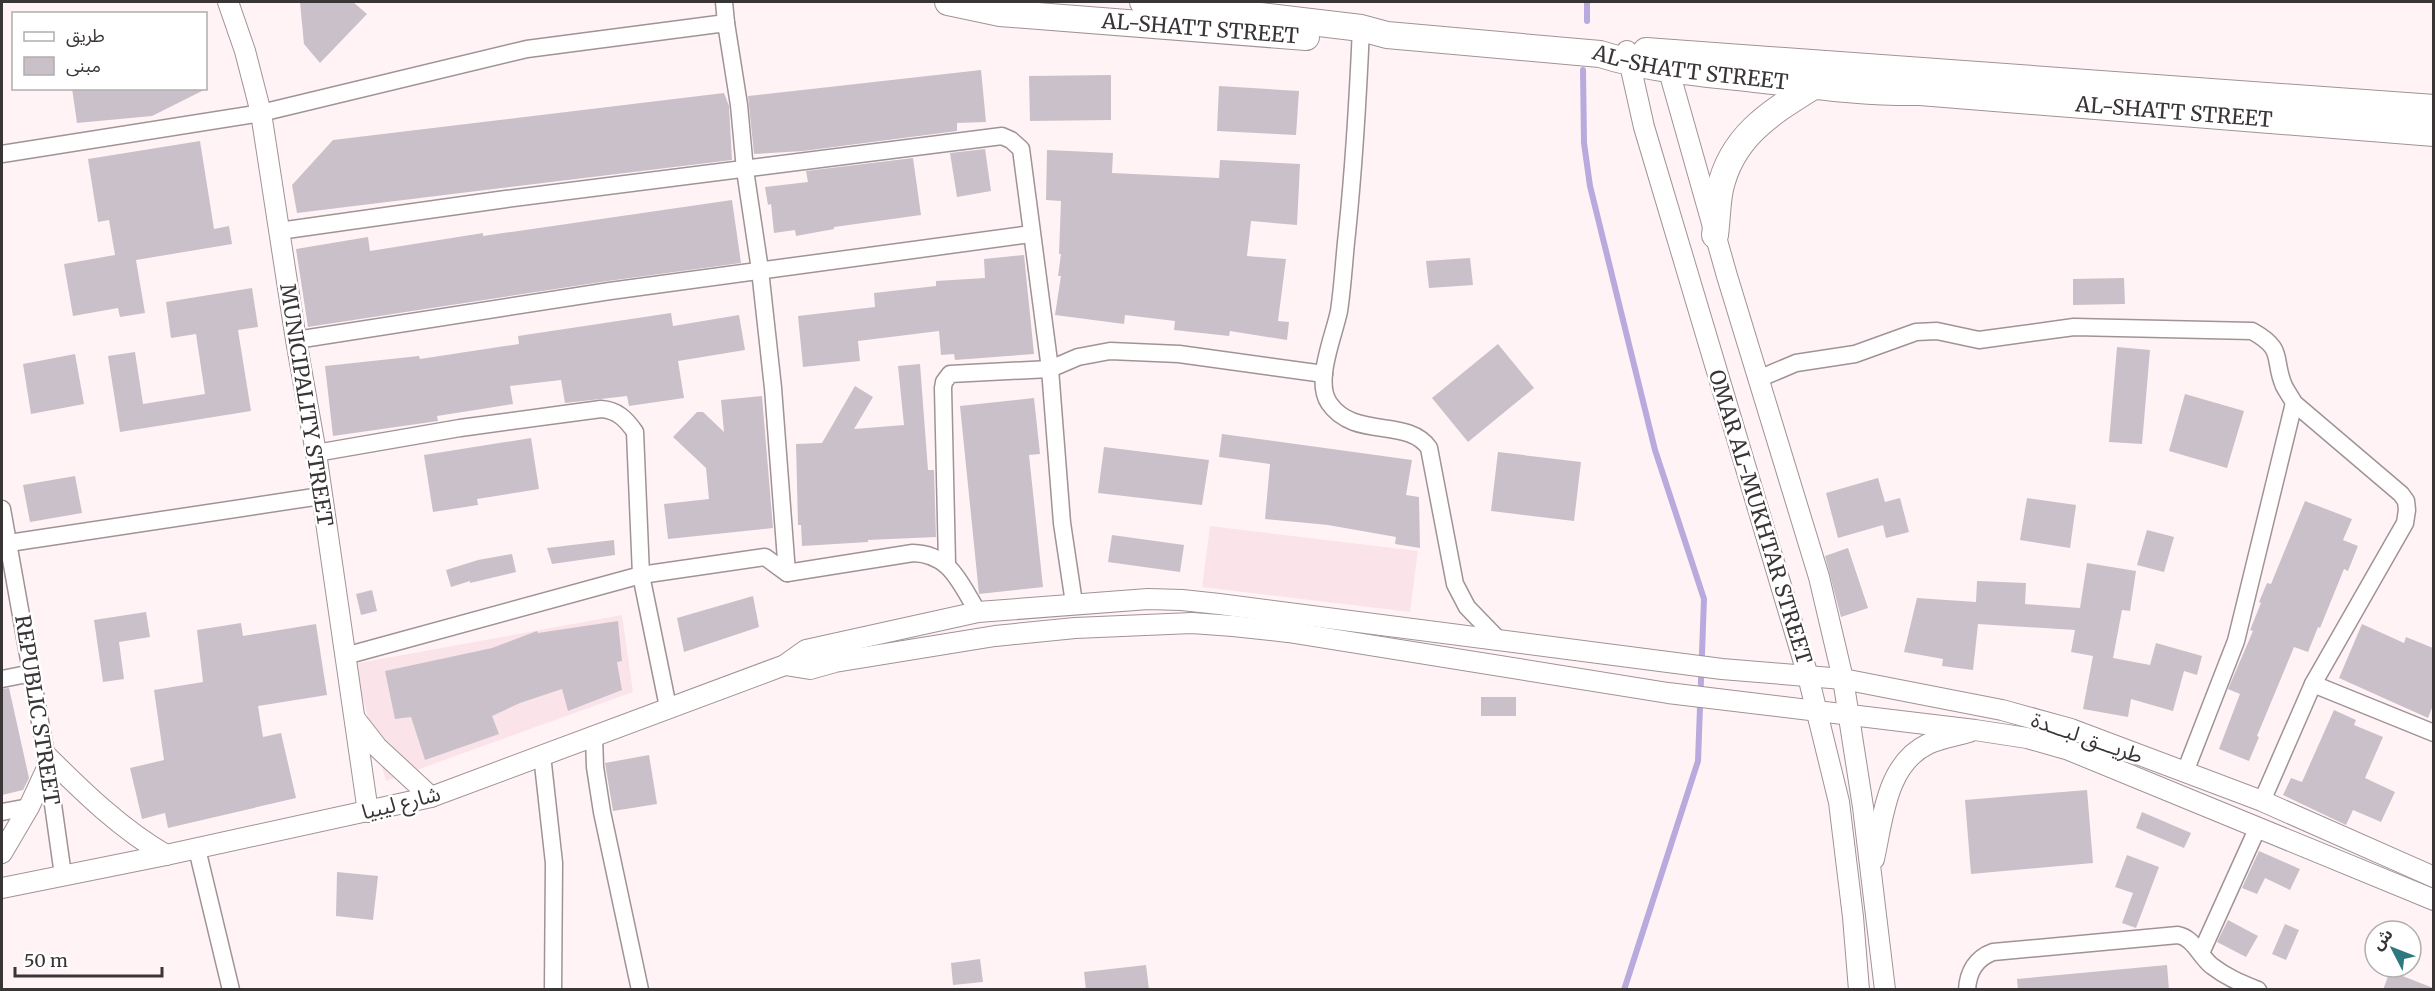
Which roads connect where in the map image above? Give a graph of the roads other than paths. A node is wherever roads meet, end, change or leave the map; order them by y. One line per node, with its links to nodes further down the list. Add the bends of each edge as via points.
1 (228, 2): 11 (street, MUNICIPALITY STREET)
2 (724, 2): 5 (street)
3 (948, 2): 6 (main road, AL-SHATT STREET, via 1000,13 1265,35)
4 (1143, 2): 6 (main road, AL-SHATT STREET)
5 (726, 22): 11 (street, via 527,49); 14 (street)
6 (1361, 34): 7 (main road, AL-SHATT STREET); 21 (street, via 1353,175 1339,310)
7 (1628, 57): 8 (main road, AL-SHATT STREET); 39 (street, OMAR AL-MUKHTAR STREET, via 1651,149)
8 (1665, 60): 9 (main road, AL-SHATT STREET); 10 (main road, AL-SHATT STREET); 17 (street, OMAR AL-MUKHTAR STREET)
9 (1815, 86): 12 (main road, AL-SHATT STREET); 17 (main road, via 1771,113 1740,144 1720,189)
10 (2433, 108)
11 (261, 113): 13 (street); 15 (street, MUNICIPALITY STREET)
12 (2433, 133)
13 (2, 154)
14 (745, 170): 15 (street); 16 (street, via 1002,136 1021,149); 18 (street)
15 (279, 231): 19 (street, MUNICIPALITY STREET)
16 (1031, 234): 18 (street); 20 (street)
17 (1715, 235): 22 (street, OMAR AL-MUKHTAR STREET)
18 (760, 270): 19 (street); 29 (street, via 780,455)
19 (296, 340): 24 (street, MUNICIPALITY STREET)
20 (1050, 369): 21 (street, via 1078,357 1110,351 1179,354); 28 (street, via 954,374 946,378 943,388); 31 (street, via 1062,523)
21 (1324, 374): 33 (street, via 1323,391 1344,417 1359,425 1416,435 1429,448 1455,585 1467,607)
22 (1758, 379): 23 (street, via 1796,363 1855,354 1916,332 1937,331 1978,340 2074,327 2252,332 2266,339 2277,352 2284,385); 41 (street, OMAR AL-MUKHTAR STREET, via 1819,577)
23 (2294, 403): 42 (street, via 2401,494 2408,510 2405,523); 52 (street, via 2236,641)
24 (316, 453): 25 (street, MUNICIPALITY STREET); 30 (street, via 460,428 612,410 635,432)
25 (321, 496): 27 (street); 35 (street, MUNICIPALITY STREET)
26 (2, 509): 27 (street, REPUBLIC STREET)
27 (9, 543): 38 (street, REPUBLIC STREET)
28 (947, 564): 29 (street, via 926,554 913,553); 32 (street)
29 (787, 573): 30 (street, via 765,557)
30 (641, 575): 35 (street); 43 (street)
31 (1074, 603): 32 (street, طريـــق لبـــدة); 33 (street, طريـــق لبـــدة, via 1182,600)
32 (978, 612): 34 (street, طريـــق لبـــدة)
33 (1498, 639): 39 (street, طريـــق لبـــدة, via 1722,669)
34 (806, 650): 36 (street); 37 (street)
35 (345, 656): 46 (street, MUNICIPALITY STREET)
36 (785, 665): 37 (street); 43 (street, شارع ليبيا)
37 (810, 669): 44 (street, طريـــق لبـــدة, via 995,636 1192,623 1288,632 1668,693)
38 (32, 673): 40 (street); 51 (street, REPUBLIC STREET)
39 (1808, 676): 41 (street, طريـــق لبـــدة); 44 (street, OMAR AL-MUKHTAR STREET)
40 (2, 679)
41 (1843, 679): 45 (street, OMAR AL-MUKHTAR STREET); 52 (street, طريـــق لبـــدة, via 2002,710 2071,729)
42 (2313, 684): 48 (street); 54 (street)
43 (668, 707): 49 (street, شارع ليبيا)
44 (1815, 709): 45 (street, طريـــق لبـــدة); 71 (street, OMAR AL-MUKHTAR STREET, via 1839,802)
45 (1847, 713): 47 (street, طريـــق لبـــدة); 62 (street, OMAR AL-MUKHTAR STREET)
46 (354, 717): 53 (street, via 377,747); 57 (street, MUNICIPALITY STREET)
47 (1975, 730): 58 (street, طريـــق لبـــدة, via 2069,750); 62 (street, via 1928,744 1901,768 1888,796)
48 (2433, 733)
49 (594, 736): 50 (street, شارع ليبيا); 70 (street, via 602,812)
50 (542, 755): 53 (street, شارع ليبيا); 69 (street, via 554,863)
51 (47, 760): 55 (street); 61 (street, via 142,841); 63 (street, REPUBLIC STREET)
52 (2185, 772): 54 (street, طريـــق لبـــدة)
53 (431, 797): 57 (street, شارع ليبيا)
54 (2262, 801): 64 (street, طريـــق لبـــدة)
55 (29, 807): 56 (street); 60 (street)
56 (2, 812)
57 (368, 812): 59 (street, شارع ليبيا)
58 (2258, 827): 66 (street, طريـــق لبـــدة); 67 (street)
59 (197, 849): 61 (street, شارع ليبيا); 68 (street)
60 (2, 853)
61 (166, 855): 63 (street, شارع ليبيا)
62 (1871, 873): 72 (street, OMAR AL-MUKHTAR STREET)
63 (63, 875): 65 (street, شارع ليبيا)
64 (2433, 877)
65 (2, 888)
66 (2433, 900)
67 (2201, 953): 73 (street, via 2178,935 1993,952 1973,967); 74 (street, via 2223,974)
68 (231, 990)
69 (553, 990)
70 (640, 990)
71 (1859, 990)
72 (1885, 990)
73 (1967, 990)
74 (2258, 990)

